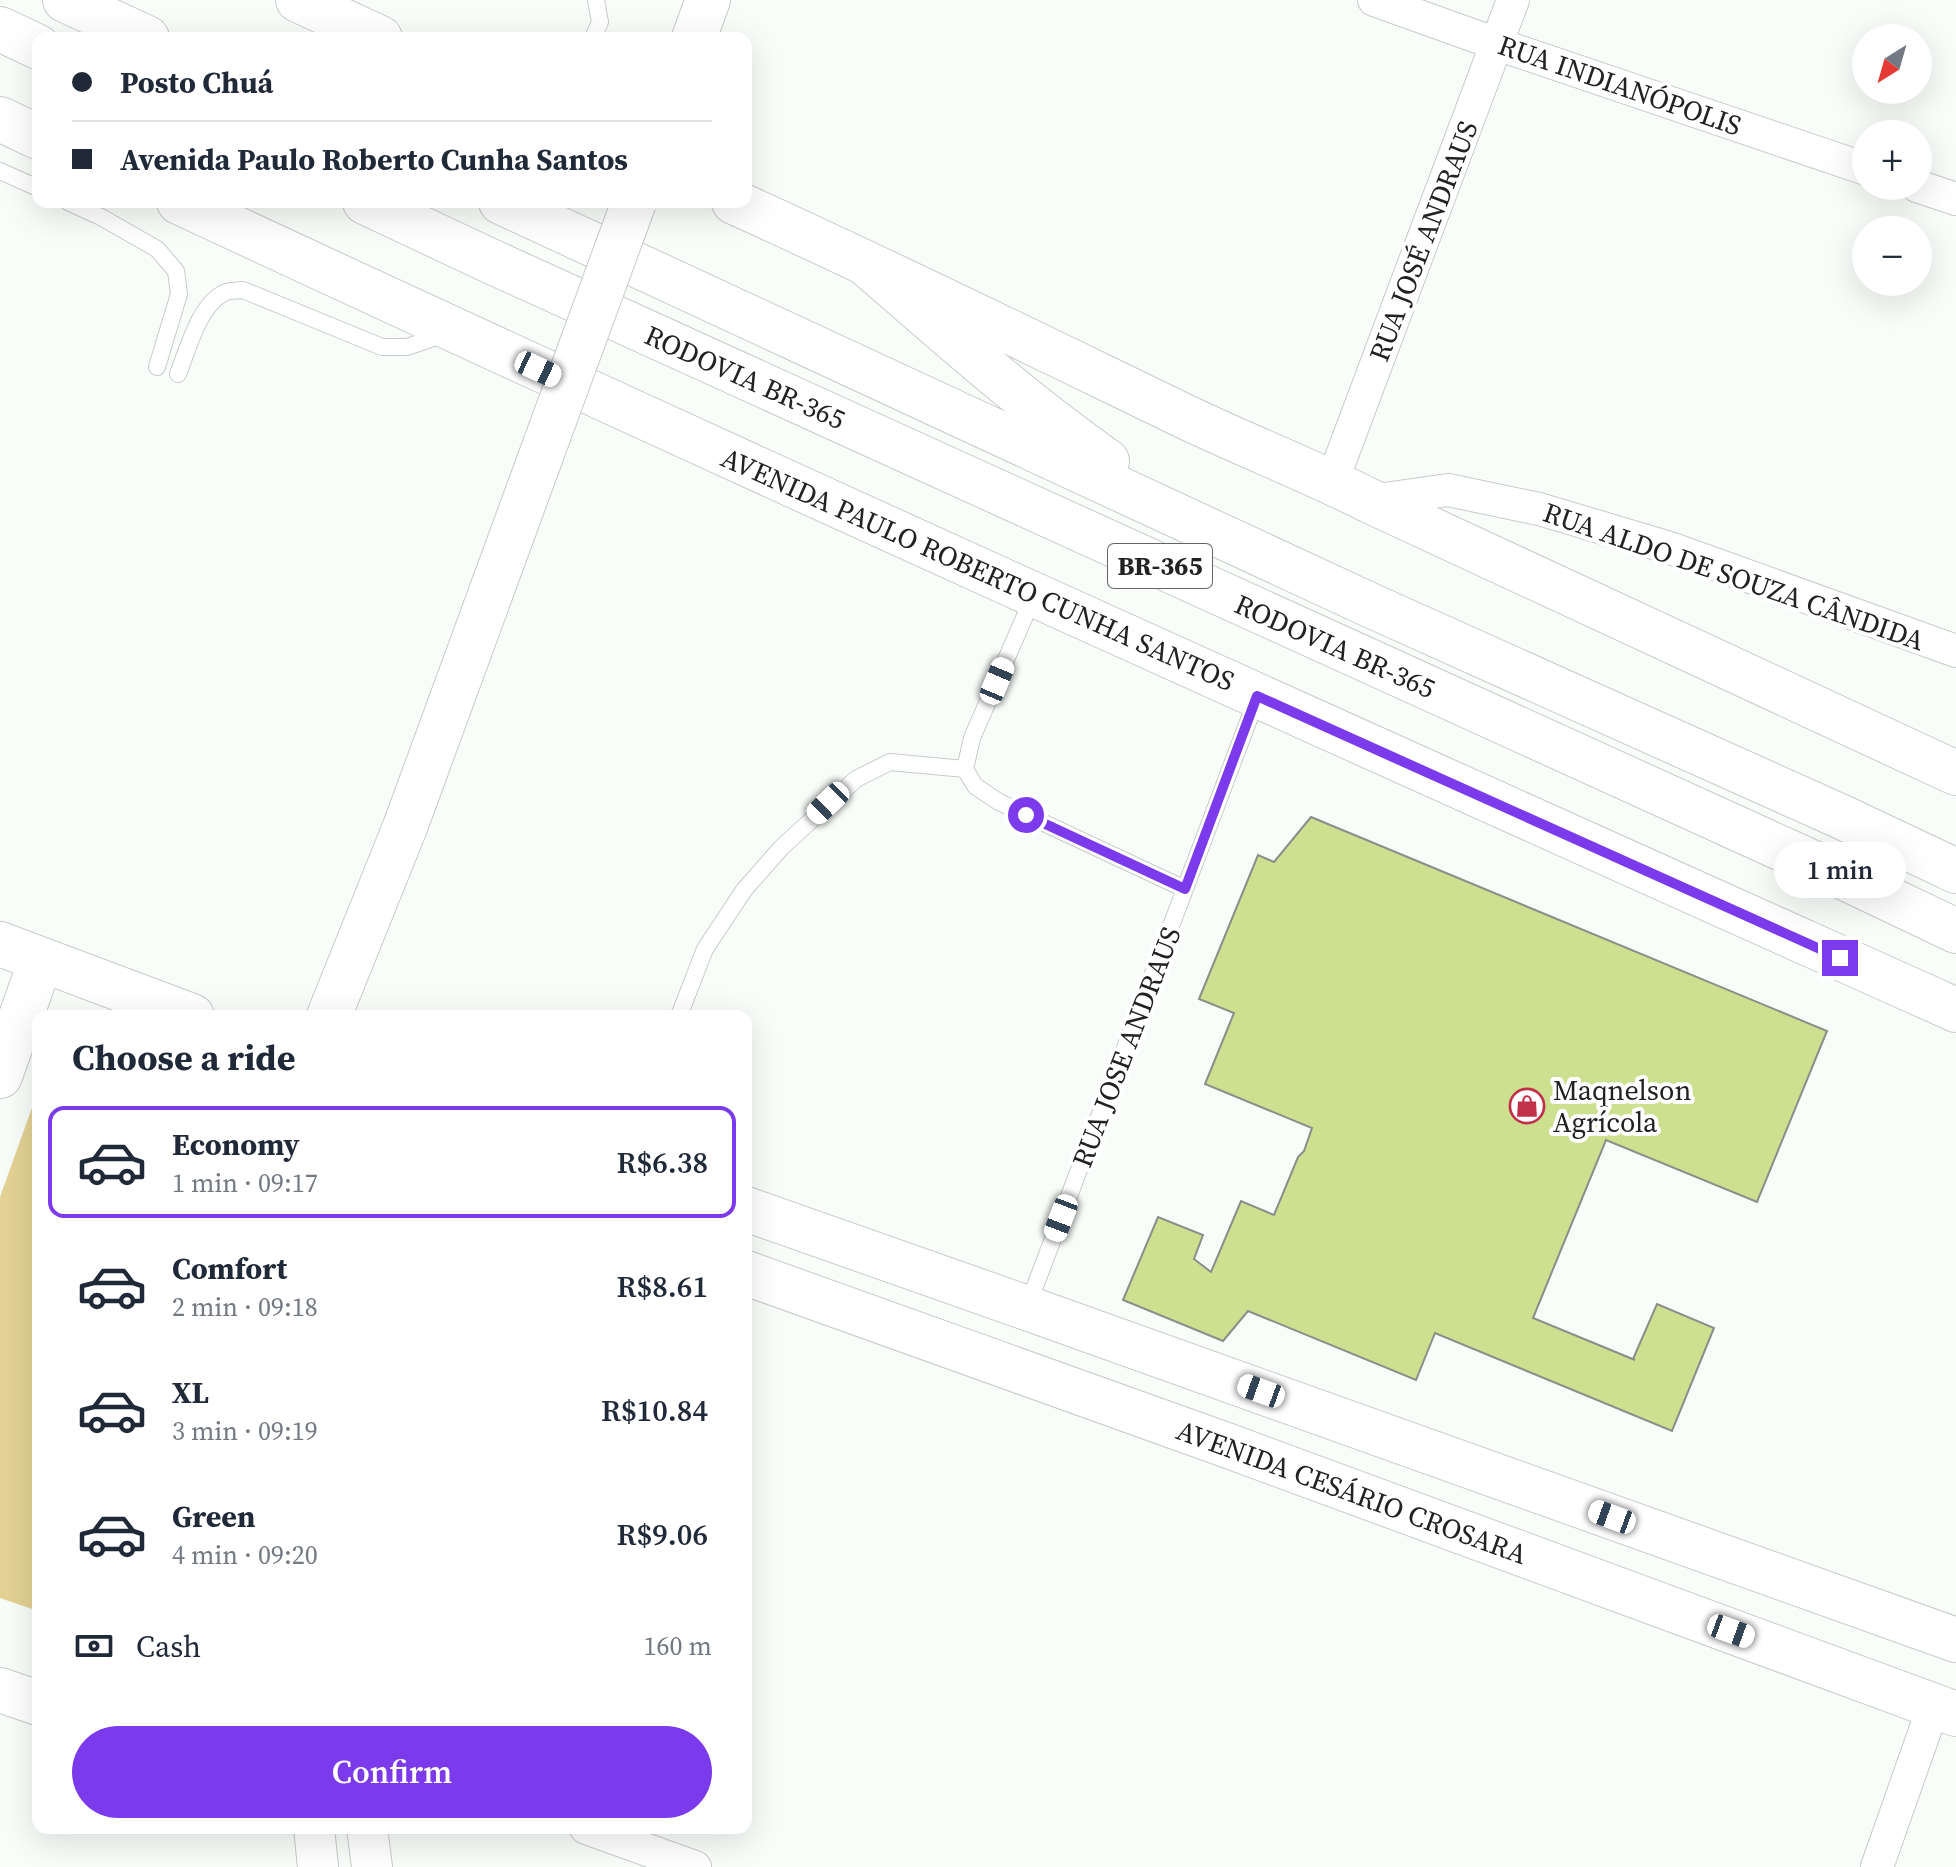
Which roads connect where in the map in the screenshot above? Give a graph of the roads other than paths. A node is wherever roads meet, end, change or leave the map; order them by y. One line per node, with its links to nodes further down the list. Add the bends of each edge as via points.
1 (65, 0): 8 (main road)
2 (596, 0): 10 (lane, via 600,22)
3 (708, 0): 11 (main road)
4 (1374, 0): 13 (street, RUA INDIANÓPOLIS)
5 (1513, 0): 13 (street, RUA JOSÉ ANDRAUS)
6 (324, 5): 9 (main road)
7 (0, 29): 12 (main road)
8 (134, 32)
9 (370, 32)
10 (596, 32)
11 (696, 32)
12 (32, 44)
13 (1497, 44): 16 (street, RUA INDIANÓPOLIS); 31 (street, RUA JOSÉ ANDRAUS)
14 (0, 119): 15 (main road)
15 (32, 134)
16 (1852, 164)
17 (0, 171): 18 (lane)
18 (32, 185)
19 (1932, 191): 20 (street)
20 (1956, 199)
21 (81, 208): 29 (lane, via 157,249 176,271 179,294)
22 (192, 208): 28 (main road, AVENIDA PAULO ROBERTO CUNHA SANTOS)
23 (378, 208): 41 (main road, RODOVIA BR-365 / BR-365)
24 (514, 208): 33 (main road, RODOVIA BR-365 / BR-365)
25 (632, 208): 45 (main road, bridge, via 405,827)
26 (747, 208): 27 (main road)
27 (864, 262): 31 (main road); 33 (main road, via 1046,417)
28 (454, 331): 30 (lane, via 407,347 382,347 243,290 225,292 202,314); 34 (main road, AVENIDA PAULO ROBERTO CUNHA SANTOS)
29 (157, 367)
30 (178, 374)
31 (1332, 482): 32 (main road)
32 (1370, 501): 35 (street, RUA ALDO DE SOUZA CÂNDIDA, via 1448,490 1539,509 1670,548); 38 (main road)
33 (1201, 526): 39 (main road, RODOVIA BR-365 / BR-365)
34 (1034, 595): 36 (main road, AVENIDA PAULO ROBERTO CUNHA SANTOS); 37 (lane, via 972,738)
35 (1956, 651)
36 (1257, 696): 40 (lane, RUA JOSE ANDRAUS); 47 (main road, AVENIDA PAULO ROBERTO CUNHA SANTOS)
37 (965, 769): 40 (lane, via 975,786 999,802); 46 (lane, via 890,762 856,779 744,890 705,949)
38 (1956, 773)
39 (1956, 871)
40 (1185, 889): 52 (lane, RUA JOSE ANDRAUS)
41 (1956, 931)
42 (0, 944): 43 (main road)
43 (41, 960): 44 (main road); 48 (main road)
44 (176, 1010)
45 (331, 1010)
46 (681, 1010)
47 (1956, 1010)
48 (19, 1026): 49 (main road)
49 (0, 1076)
50 (752, 1211): 52 (main road)
51 (752, 1275): 54 (main road, AVENIDA CESÁRIO CROSARA)
52 (1027, 1308): 53 (main road)
53 (1612, 1517): 54 (main road); 55 (main road)
54 (1586, 1578): 58 (main road, AVENIDA CESÁRIO CROSARA)
55 (1953, 1631)
56 (0, 1690): 57 (main road)
57 (32, 1701)
58 (1945, 1710): 65 (street)
59 (315, 1834): 62 (street)
60 (368, 1834): 63 (street)
61 (603, 1834): 64 (street)
62 (318, 1867)
63 (372, 1867)
64 (695, 1867)
65 (1877, 1867)

